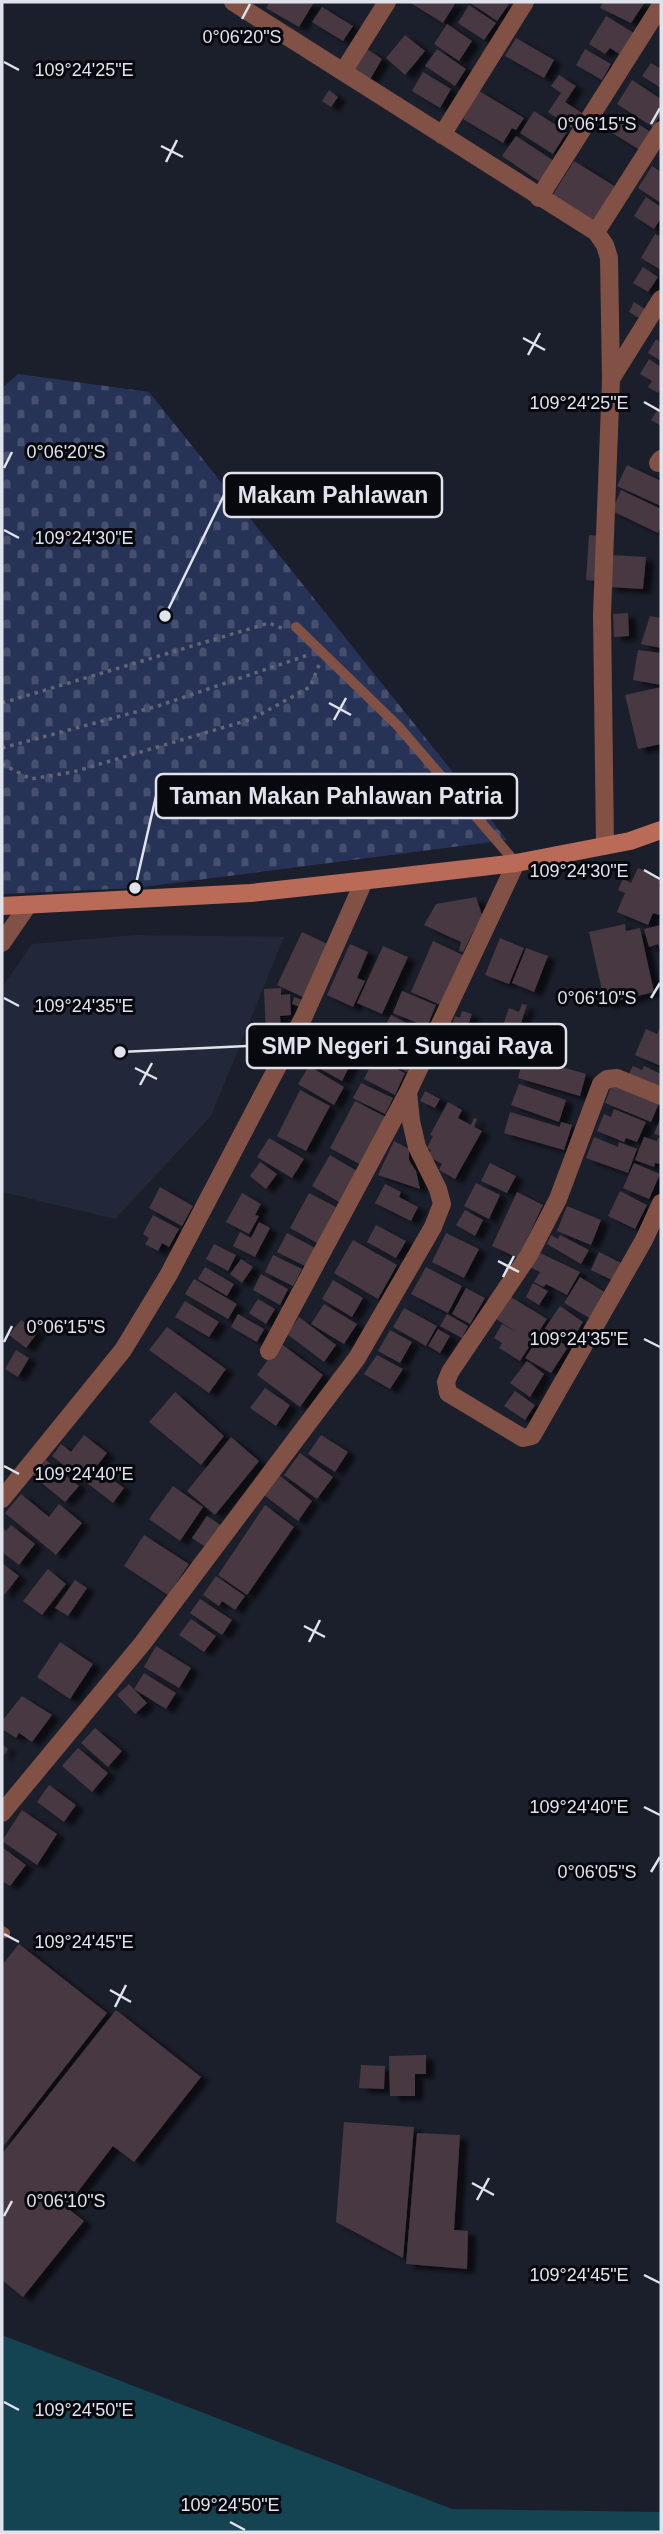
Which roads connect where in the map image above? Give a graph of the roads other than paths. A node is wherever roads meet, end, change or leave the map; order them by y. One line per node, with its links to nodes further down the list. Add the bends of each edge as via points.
1 (233, 2): 5 (street)
2 (387, 2): 6 (street)
3 (525, 2): 8 (street)
4 (661, 5): 9 (street)
5 (254, 7): 6 (street)
6 (343, 72): 8 (street)
7 (661, 130): 10 (street)
8 (442, 135): 9 (street)
9 (539, 198): 10 (street)
10 (596, 232): 12 (street, via 609,258)
11 (661, 299): 12 (street)
12 (611, 379): 15 (street, via 602,614)
13 (293, 629): 16 (lane, via 398,726)
14 (661, 830): 15 (main road)
15 (605, 845): 16 (main road)
16 (516, 863): 17 (main road); 21 (street)
17 (364, 881): 18 (main road); 25 (street, via 304,1016 169,1274 122,1350)
18 (28, 905): 19 (main road); 20 (street)
19 (2, 906)
20 (2, 943)
21 (408, 1092): 24 (street); 26 (street, via 417,1147 442,1204 433,1227 357,1358 142,1644)
22 (661, 1096): 23 (street, via 617,1077 601,1084 558,1199 529,1255 450,1372 448,1393 523,1438 532,1436)
23 (661, 1203)
24 (269, 1351)
25 (2, 1499)
26 (2, 1813)

